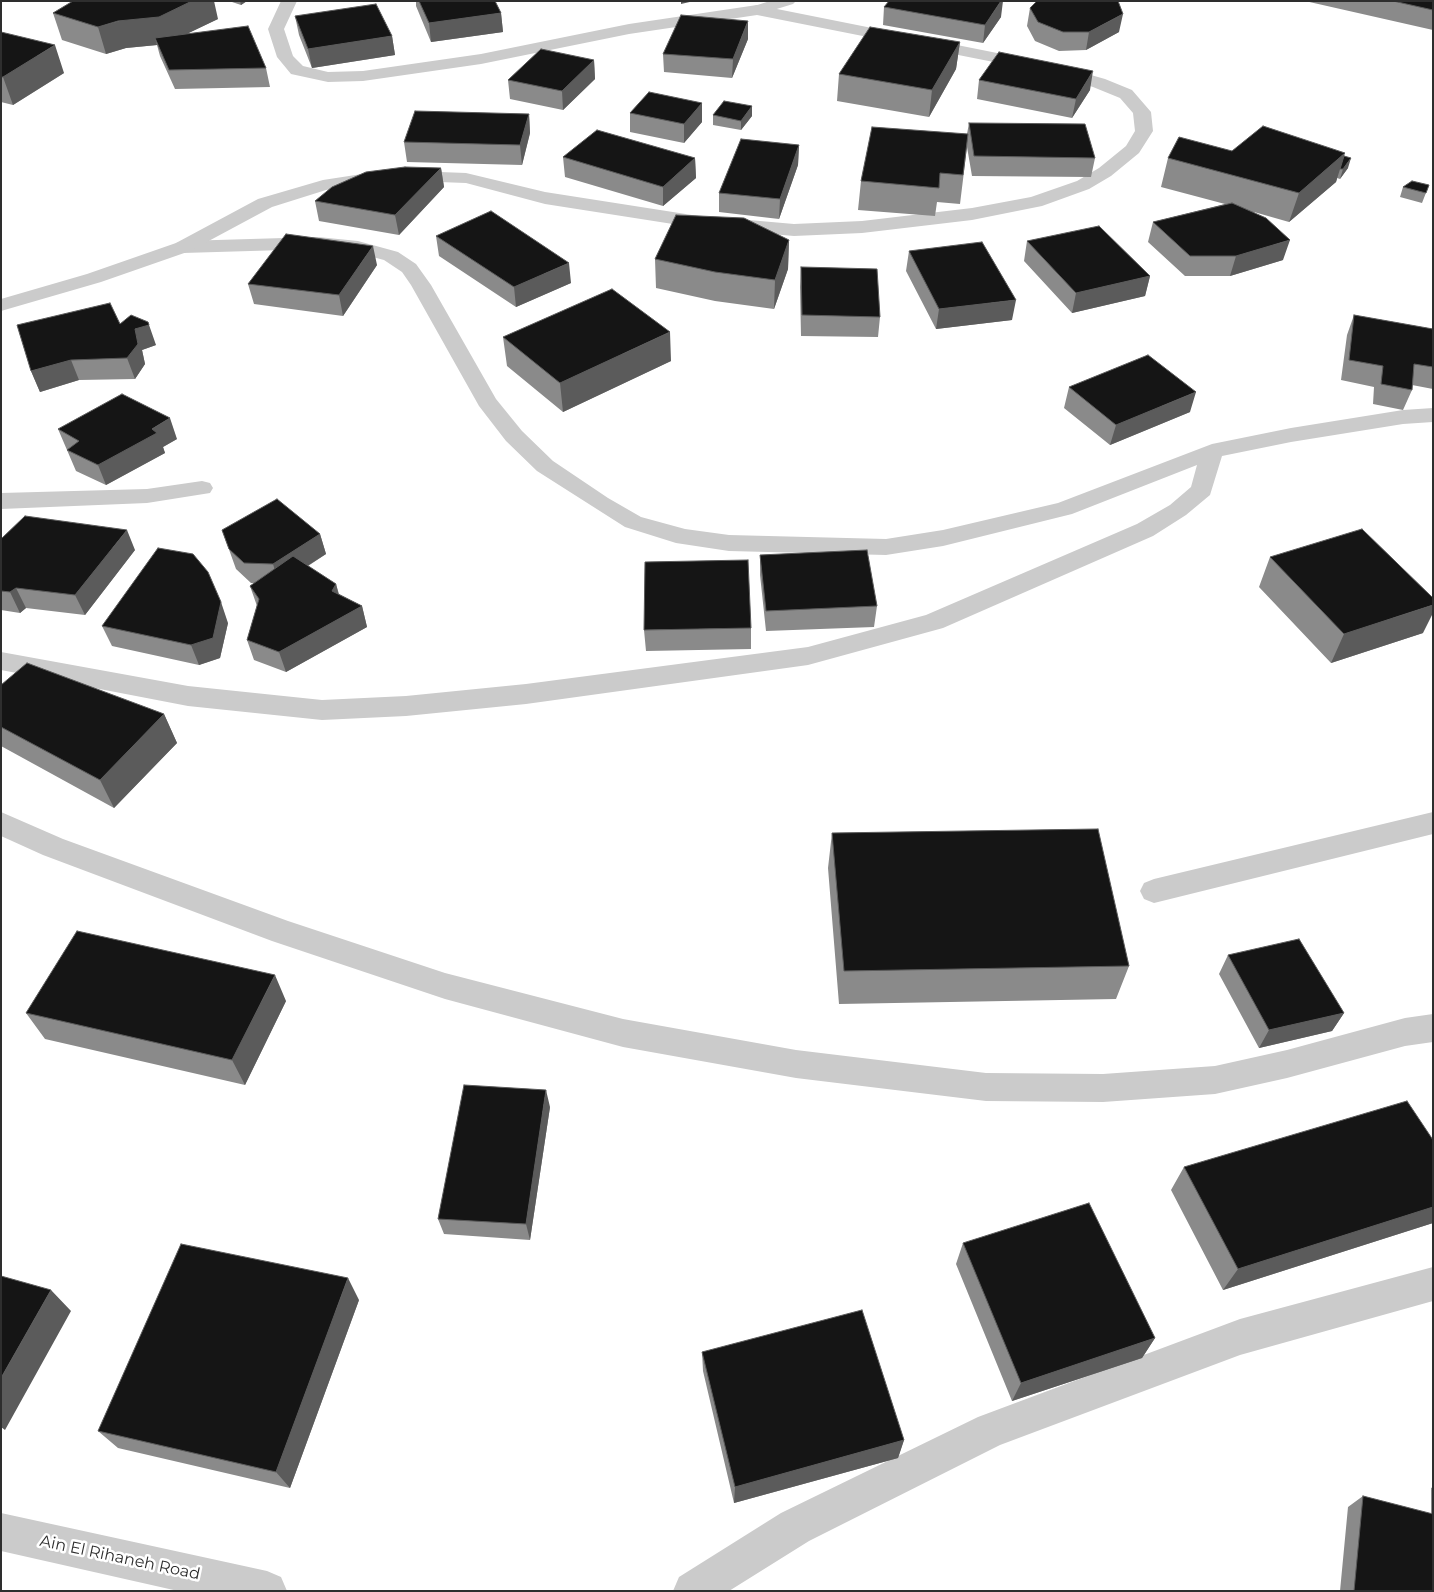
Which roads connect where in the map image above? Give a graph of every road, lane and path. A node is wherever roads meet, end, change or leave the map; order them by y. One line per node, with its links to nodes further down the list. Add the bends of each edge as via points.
1 (289, 1): 3 (street, via 276,29 285,57 297,70 328,77 363,76 481,58 629,29)
2 (788, 1): 3 (street)
3 (757, 10): 4 (street, via 1052,69 1090,80 1126,94 1142,112 1144,132 1133,150 1083,185 1035,202 917,221 794,230 701,222 545,198 466,178 413,176 323,185 265,203)
4 (183, 247): 5 (street, via 94,278); 7 (street, via 318,243 351,245 391,256 409,268 421,285 491,407 514,436 546,466 600,503 633,522 684,537 729,543 886,547 943,538 1064,509)
5 (1, 305)
6 (1433, 415): 7 (street, via 1291,435)
7 (1212, 451): 10 (street, via 1202,490 1178,510 1145,530 934,622 808,656 526,694 406,706 322,710 188,696)
8 (202, 488): 9 (street, via 147,496)
9 (1, 501)
10 (1, 661)
11 (1433, 822): 13 (street)
12 (1, 823): 14 (street, via 53,847 282,932 446,986 623,1034 796,1064 986,1087 1104,1088 1215,1080 1405,1032)
13 (1154, 892)
14 (1433, 1028)
15 (1433, 1284): 19 (street, via 1240,1337 991,1430 795,1527)
16 (1, 1532): 17 (street, Ain El Rihaneh Road)
17 (178, 1581): 18 (street, Ain El Rihaneh Road)
18 (267, 1591)
19 (693, 1591)

